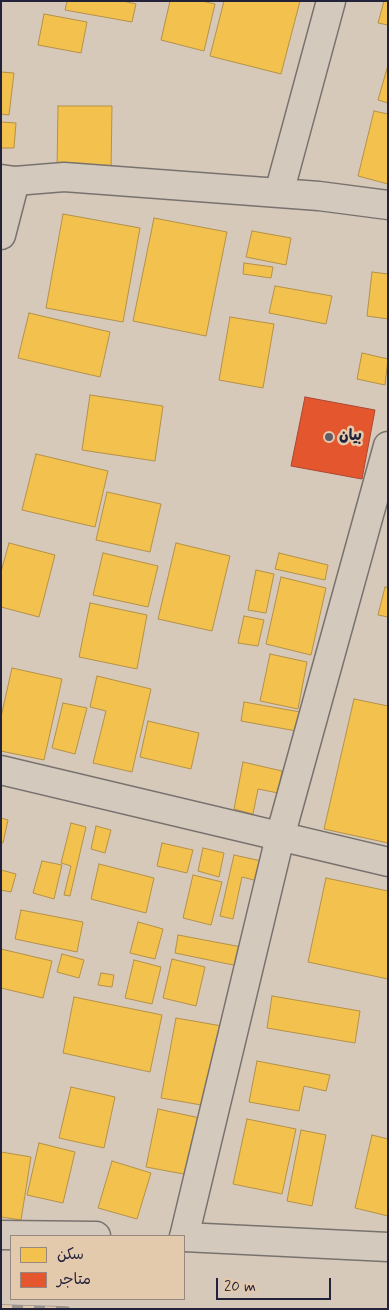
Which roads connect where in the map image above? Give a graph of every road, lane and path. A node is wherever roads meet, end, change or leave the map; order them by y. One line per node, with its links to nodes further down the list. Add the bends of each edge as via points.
1 (331, 1): 3 (street)
2 (8, 180): 3 (street, via 64,177); 5 (street)
3 (279, 193): 4 (street)
4 (388, 205)
5 (1, 235)
6 (388, 446): 8 (street)
7 (1, 770): 8 (street)
8 (280, 837): 9 (street); 10 (street)
9 (388, 862)
10 (185, 1235)
11 (185, 1238): 12 (street)
12 (388, 1247)

